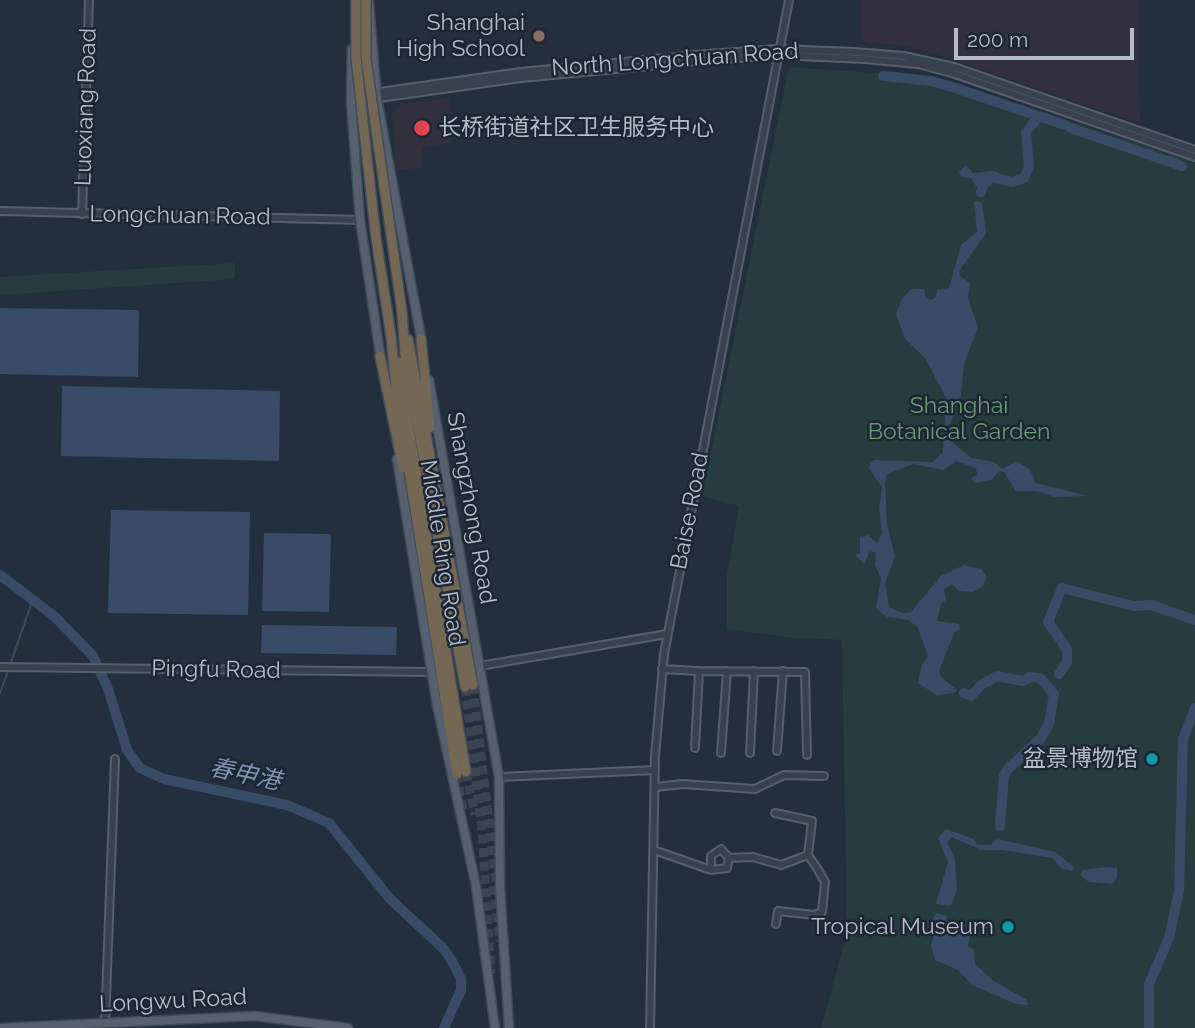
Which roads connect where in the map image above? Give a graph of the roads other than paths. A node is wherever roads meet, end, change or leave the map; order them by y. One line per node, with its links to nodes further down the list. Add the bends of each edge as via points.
1 (89, 0): 11 (street, Luoxiang Road)
2 (354, 0): 7 (main road); 15 (highway, Middle Ring Road, bridge, via 376,238 391,336)
3 (367, 0): 6 (main road, Shangzhong Road); 15 (highway, Middle Ring Road, bridge, via 366,59)
4 (789, 0): 5 (street, Baise Road)
5 (777, 52): 6 (street, North Longchuan Road, via 570,66); 8 (street, North Longchuan Road, via 867,52 935,62); 9 (street, North Longchuan Road, via 934,68); 18 (street, Baise Road)
6 (377, 96): 7 (street, North Longchuan Road); 13 (main road, Shangzhong Road)
7 (351, 99): 12 (main road)
8 (1195, 150)
9 (1195, 157)
10 (0, 211): 11 (street, Longchuan Road)
11 (82, 214): 12 (street, Longchuan Road)
12 (360, 220): 14 (main road)
13 (421, 339): 16 (highway); 19 (main road, Shangzhong Road)
14 (380, 356): 17 (highway); 26 (main road)
15 (414, 423): 16 (highway, Middle Ring Road); 16 (highway, Middle Ring Road, via 469,686); 17 (highway, Middle Ring Road); 17 (highway, Middle Ring Road, via 462,773)
16 (429, 447)
17 (428, 590)
18 (667, 634): 19 (street); 21 (street, Baise Road)
19 (480, 666): 35 (main road, Shangzhong Road)
20 (0, 667): 26 (street, Pingfu Road)
21 (662, 669): 22 (street); 33 (street, Baise Road)
22 (699, 671): 23 (street); 27 (street)
23 (727, 671): 24 (street); 30 (street)
24 (754, 671): 25 (street); 29 (street)
25 (783, 671): 28 (street); 31 (street, via 805,672)
26 (432, 672): 47 (main road, via 477,886)
27 (695, 748)
28 (778, 751)
29 (750, 752)
30 (721, 753)
31 (807, 755)
32 (115, 759): 43 (street)
33 (655, 770): 35 (street); 36 (street, Baise Road)
34 (824, 776): 36 (street, via 784,775 755,789 683,784)
35 (499, 777): 44 (main road, Shangzhong Road)
36 (655, 787): 38 (street, Baise Road)
37 (775, 813): 39 (street, via 812,821)
38 (654, 850): 41 (street); 48 (street, Baise Road)
39 (808, 855): 40 (street, via 781,865 753,857); 42 (street, via 825,882 822,912 778,911)
40 (729, 858): 41 (street, via 727,868); 41 (street, via 721,849 711,856)
41 (711, 870)
42 (776, 924)
43 (105, 1024): 45 (main road, Longwu Road); 46 (main road, Longwu Road, via 255,1016)
44 (508, 1027)
45 (0, 1028)
46 (348, 1028)
47 (494, 1028)
48 (650, 1028)

